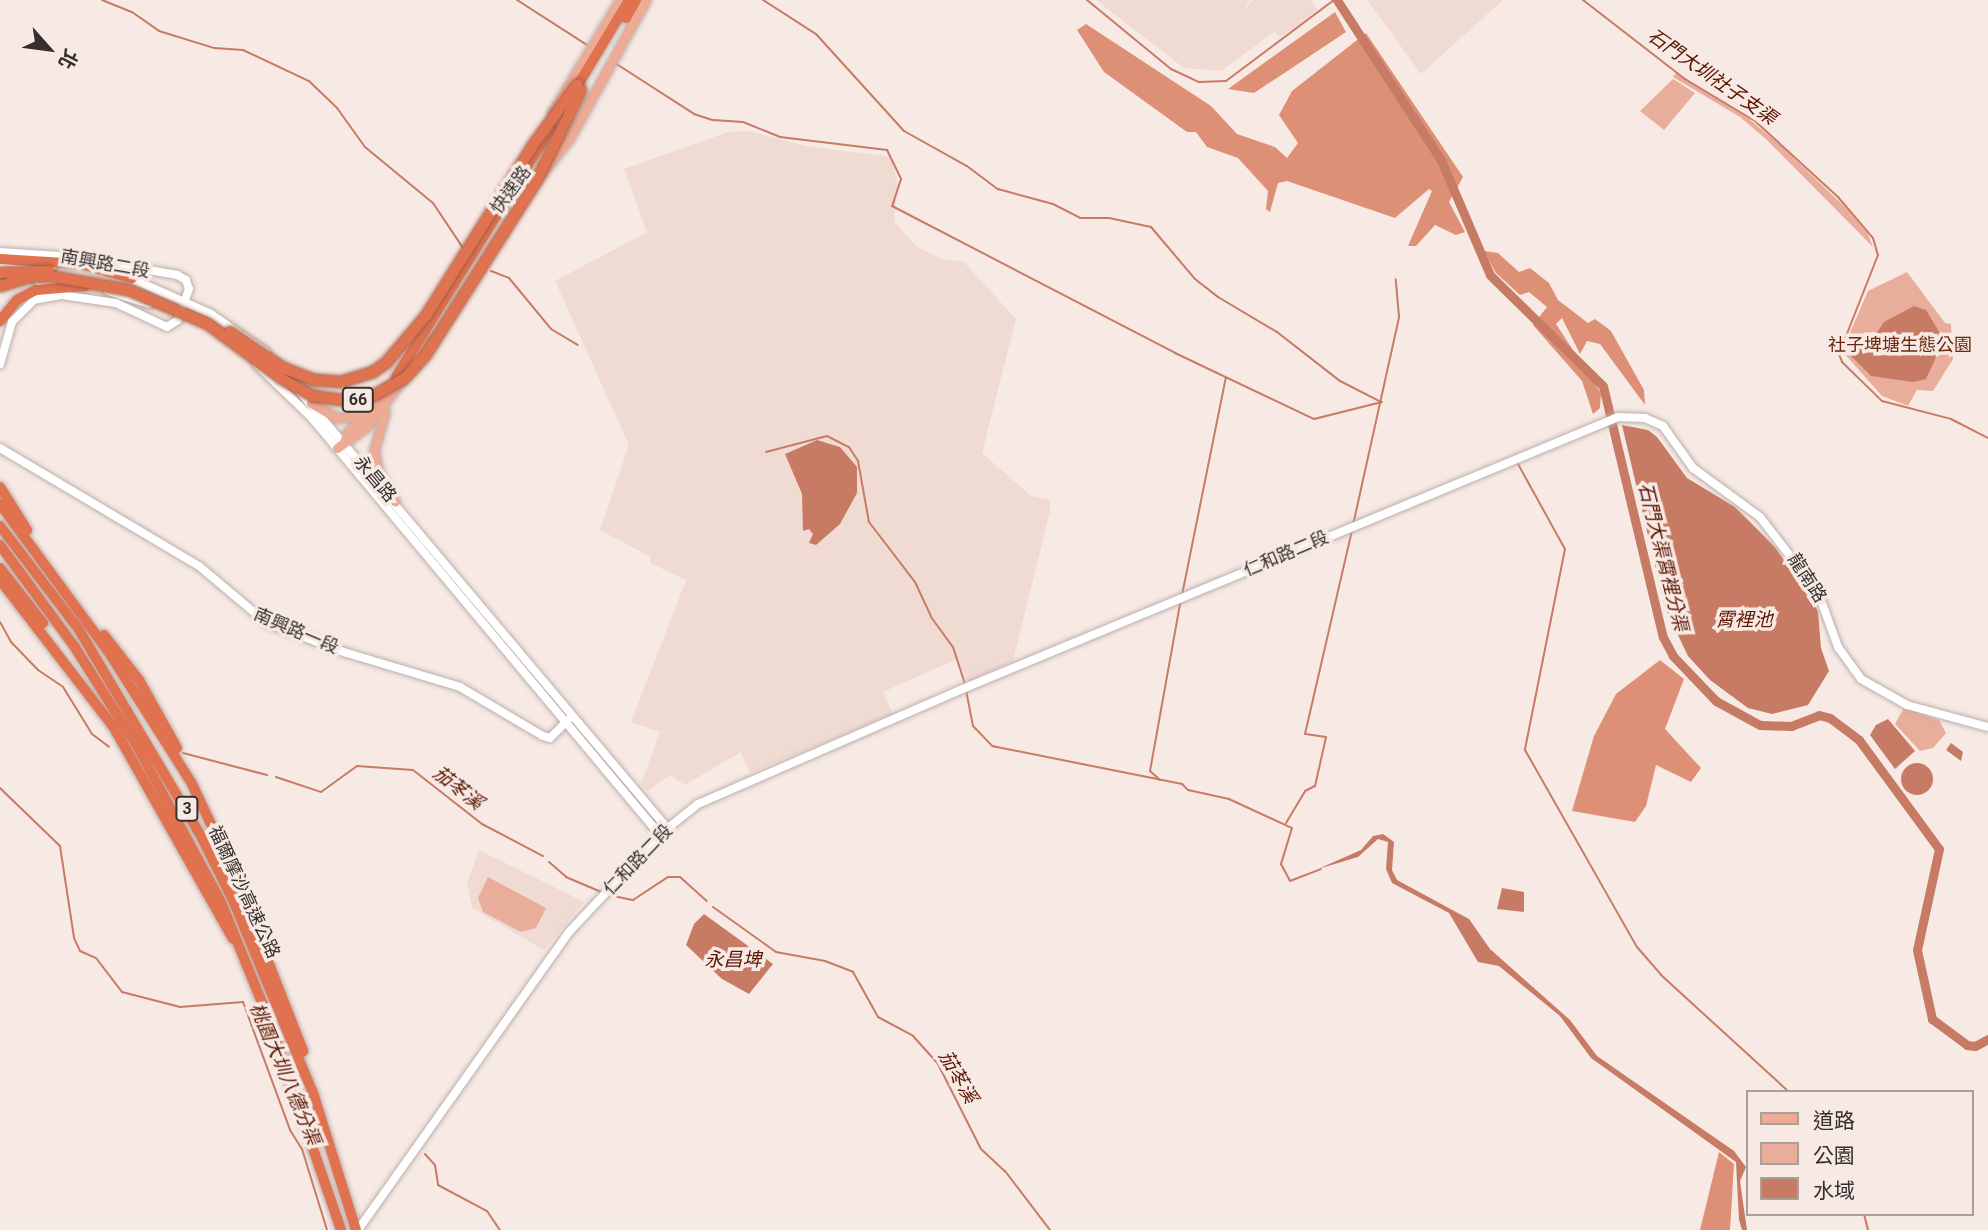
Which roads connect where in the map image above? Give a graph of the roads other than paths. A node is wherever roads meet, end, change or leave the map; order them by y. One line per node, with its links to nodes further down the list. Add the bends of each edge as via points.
1 (620, 0): 6 (main road, 快速路 / 66)
2 (628, 0): 5 (highway, 66)
3 (636, 0): 5 (highway, 66)
4 (646, 0): 19 (main road, 快速路 / 66, via 557,158 522,198)
5 (580, 87): 8 (highway, bridge); 11 (highway, 66, bridge, via 534,144 408,342 373,372 357,378 328,382 302,377 211,320 130,284 79,272); 13 (highway, 66, bridge, via 537,180 425,356 405,378 375,395 348,401 313,396 282,379 208,324 128,290 55,277)
6 (550, 118): 7 (main road, 快速路 / 66); 22 (main road, 快速路 / 66)
7 (509, 178)
8 (478, 251): 20 (highway); 22 (highway)
9 (0, 252): 15 (main road, 南興路二段, via 74,257 177,275 188,284)
10 (0, 259): 12 (highway, via 81,264)
11 (0, 270): 12 (main road, 永昌路, via 82,269)
12 (132, 278): 15 (main road, 永昌路)
13 (0, 284): 14 (main road, 永昌路)
14 (85, 286): 17 (main road, 永昌路); 18 (highway, via 36,290 17,300)
15 (186, 301): 17 (main road); 24 (main road, 永昌路, via 267,352)
16 (460, 310): 19 (main road)
17 (180, 315): 21 (main road, via 163,327 116,303 70,295 41,298 12,322); 27 (main road, 永昌路, via 259,367)
18 (0, 321)
19 (443, 322): 20 (main road, 快速路 / 66)
20 (415, 359): 23 (main road, 快速路 / 66)
21 (0, 364)
22 (396, 377): 25 (main road, 快速路 / 66)
23 (393, 394): 27 (main road, via 367,426); 31 (main road, via 377,427 374,450 378,471)
24 (311, 403): 25 (main road, via 345,419 365,414); 27 (main road, 永昌路)
25 (378, 403): 27 (main road, 快速路)
26 (1663, 426): 40 (main road, 龍南路, via 1693,468 1746,503 1786,547 1818,592 1838,647 1861,679 1907,705); 44 (main road, 仁和路二段, via 1629,415 1615,418 737,784)
27 (341, 445): 31 (main road, 永昌路); 39 (main road, 永昌路)
28 (0, 449): 39 (main road, 南興路一段, via 199,566 267,623 460,687 543,736 550,738)
29 (0, 487): 34 (highway)
30 (0, 497): 34 (highway)
31 (395, 502): 39 (main road, 永昌路)
32 (0, 504): 41 (highway, via 108,651)
33 (0, 526): 48 (highway, 福爾摩沙高速公路 / 3, via 78,628 183,802 233,900)
34 (27, 530): 41 (highway, via 139,680)
35 (0, 545): 47 (highway, 福爾摩沙高速公路 / 3, via 74,646 137,746 194,848)
36 (0, 568): 38 (highway)
37 (0, 580): 38 (highway)
38 (92, 696): 47 (highway)
39 (569, 718): 42 (main road, 永昌路); 43 (main road, 永昌路)
40 (1988, 727)
41 (192, 784): 48 (highway, via 246,903 303,1051)
42 (652, 810): 44 (main road); 45 (main road, 永昌路)
43 (640, 811): 45 (main road, 永昌路); 46 (main road, via 650,833)
44 (679, 817): 45 (main road, 仁和路二段)
45 (664, 831): 46 (main road, 仁和路二段)
46 (646, 850): 50 (main road, 仁和路二段, via 551,955 414,1156)
47 (245, 957): 49 (highway, 福爾摩沙高速公路 / 3)
48 (314, 1096): 50 (highway, 福爾摩沙高速公路 / 3)
49 (341, 1230)
50 (357, 1230)

